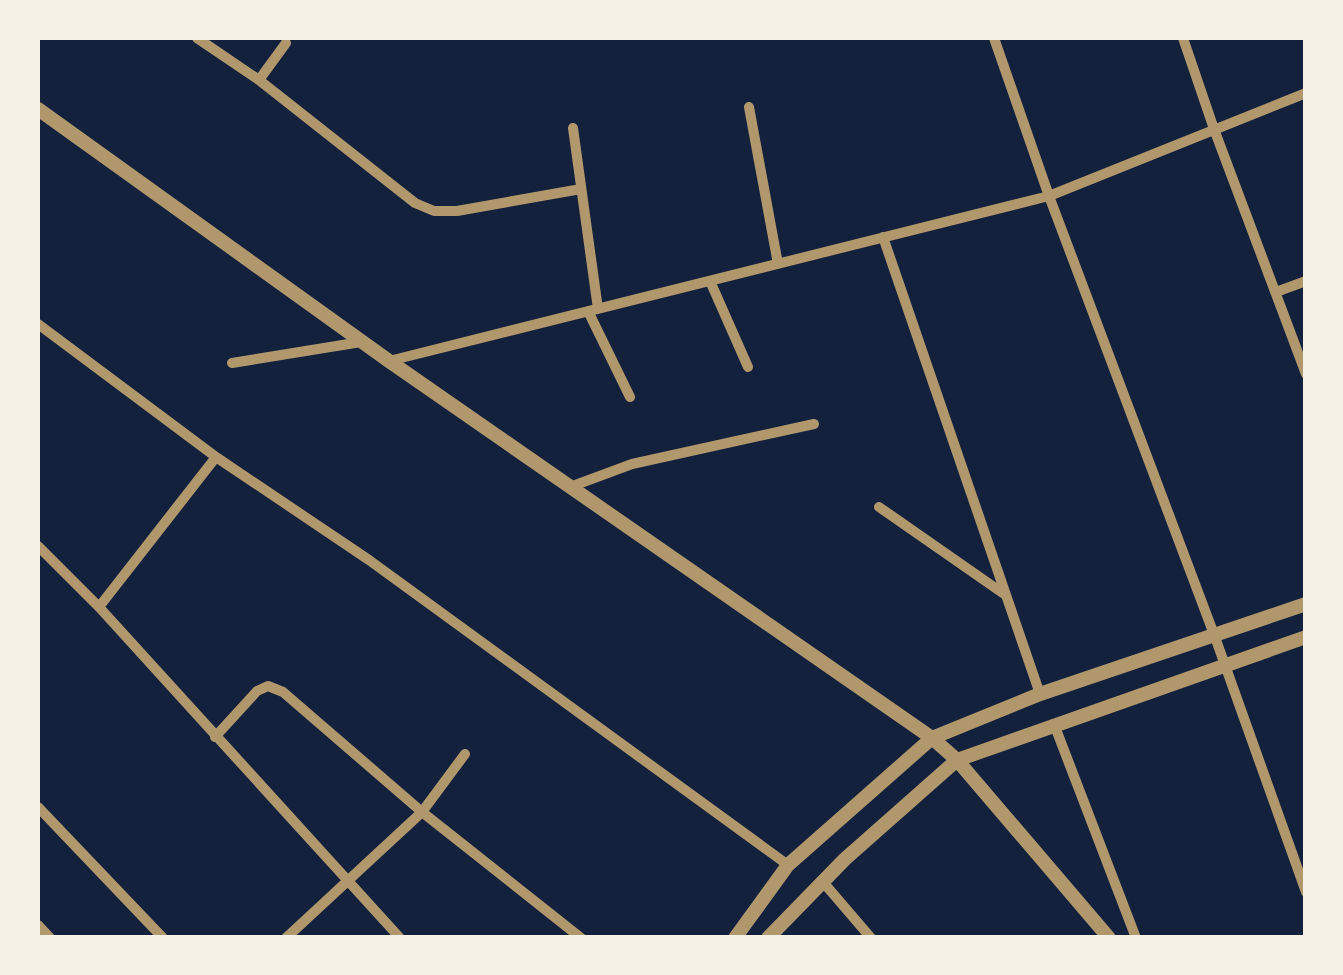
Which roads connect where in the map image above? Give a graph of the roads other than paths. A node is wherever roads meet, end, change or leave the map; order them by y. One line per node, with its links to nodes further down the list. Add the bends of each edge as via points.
1 (197, 38): 5 (street)
2 (994, 38): 12 (street)
3 (1183, 38): 10 (street)
4 (286, 44): 5 (street)
5 (259, 80): 11 (street, via 434,211)
6 (1306, 93): 10 (street)
7 (749, 107): 14 (street)
8 (38, 110): 20 (street)
9 (573, 128): 11 (street)
10 (1214, 130): 12 (street); 17 (street)
11 (581, 190): 18 (street)
12 (1049, 196): 13 (street); 34 (street)
13 (884, 238): 14 (street); 31 (street)
14 (778, 264): 15 (street)
15 (710, 281): 18 (street); 23 (street)
16 (1306, 281): 17 (street)
17 (1276, 292): 24 (street)
18 (593, 310): 21 (street); 25 (street)
19 (38, 324): 27 (street)
20 (362, 342): 21 (street); 22 (street)
21 (389, 361): 28 (street)
22 (232, 362)
23 (748, 367)
24 (1306, 374)
25 (630, 396)
26 (814, 424): 28 (street, via 632,464)
27 (216, 456): 33 (street); 45 (street)
28 (570, 488): 40 (street)
29 (879, 507): 31 (street)
30 (38, 546): 33 (street)
31 (1004, 595): 37 (street)
32 (1306, 604): 34 (street)
33 (99, 607): 39 (street)
34 (1214, 636): 36 (street); 37 (street)
35 (1306, 637): 36 (street)
36 (1224, 666): 38 (street); 48 (street)
37 (1040, 694): 40 (street)
38 (1054, 724): 42 (street); 59 (street)
39 (214, 737): 44 (street, via 268,686); 46 (street)
40 (932, 738): 42 (street); 45 (street)
41 (465, 754): 44 (street)
42 (956, 760): 47 (street); 58 (street)
43 (38, 807): 51 (street)
44 (422, 812): 46 (street); 54 (street)
45 (788, 865): 55 (street)
46 (348, 880): 52 (street); 53 (street)
47 (823, 882): 56 (street); 57 (street)
48 (1306, 892)
49 (38, 925): 50 (street)
50 (50, 938)
51 (163, 938)
52 (286, 938)
53 (400, 938)
54 (581, 938)
55 (734, 938)
56 (768, 938)
57 (871, 938)
58 (1109, 938)
59 (1136, 938)

